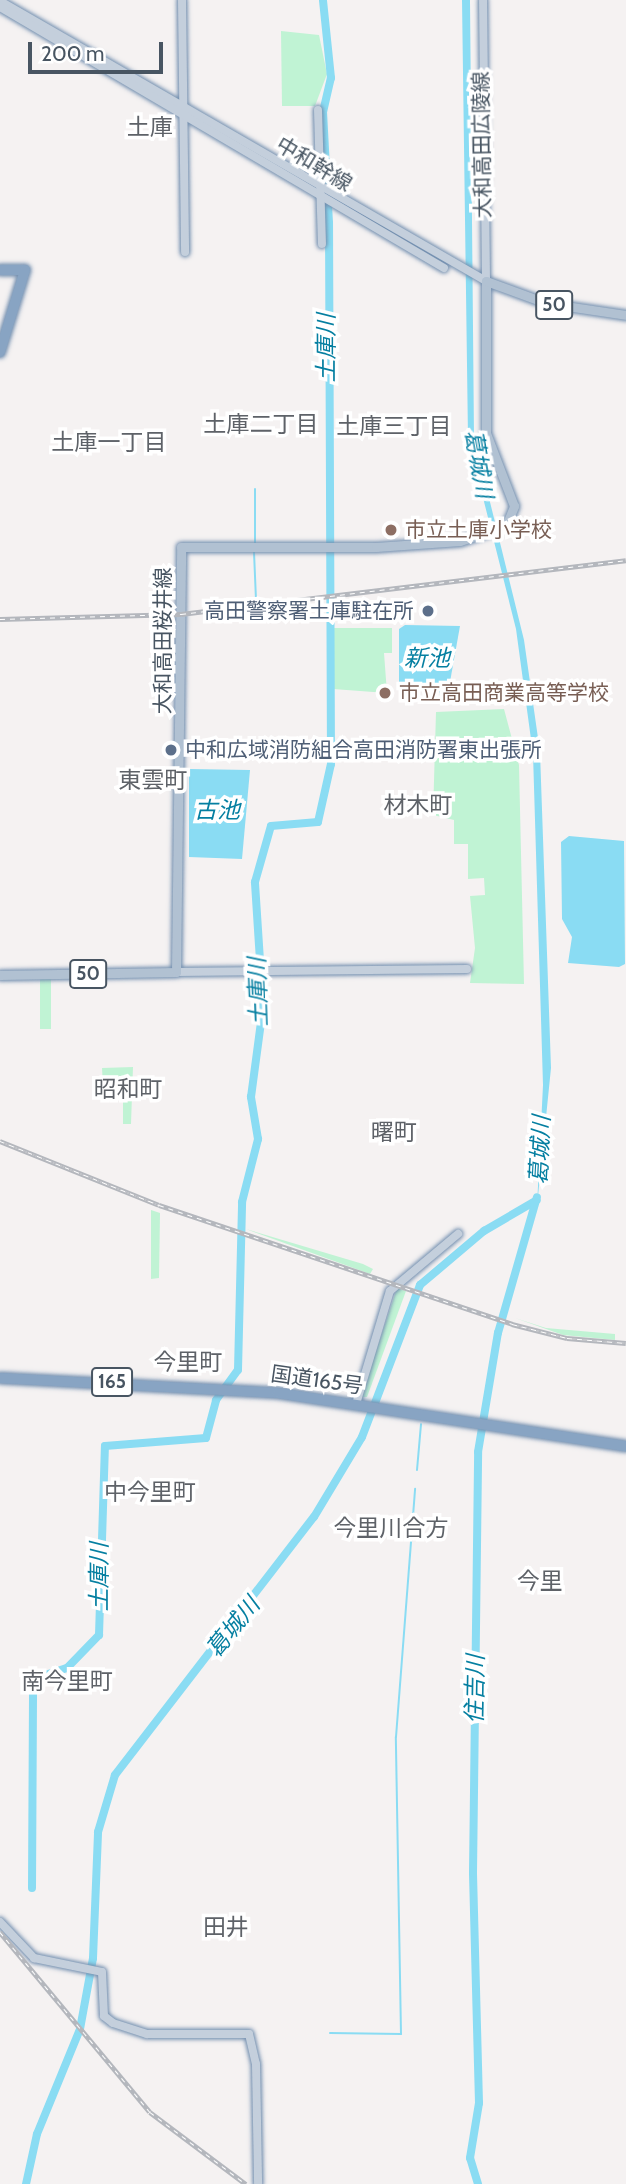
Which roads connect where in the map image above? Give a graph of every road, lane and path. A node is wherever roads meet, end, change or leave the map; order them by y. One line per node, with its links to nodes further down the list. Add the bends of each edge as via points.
1 (183, 0): 6 (main road)
2 (0, 1): 6 (main road, 中和幹線)
3 (481, 3): 11 (main road, 大和高田広陵線)
4 (0, 7): 6 (main road, 中和幹線)
5 (318, 110): 7 (main road)
6 (184, 112): 7 (main road, 中和幹線); 9 (main road)
7 (326, 196): 8 (main road); 11 (main road, 中和幹線)
8 (322, 244)
9 (185, 252)
10 (0, 270): 14 (highway, via 25,270)
11 (481, 282): 12 (main road, 中和幹線 / 50, via 546,303); 13 (main road, 中和幹線 / 50, via 547,309); 16 (main road, 大和高田桜井線, via 485,433 514,513 502,527 448,543 181,547)
12 (626, 315)
13 (626, 321)
14 (0, 352)
15 (467, 969): 16 (main road)
16 (176, 972): 17 (main road, 50)
17 (0, 975)
18 (458, 1234): 20 (main road, via 399,1280 384,1301)
19 (0, 1378): 20 (highway, 国道165号 / 165, via 227,1388)
20 (359, 1405): 21 (highway, 国道165号 / 165)
21 (626, 1446)
22 (0, 1922): 23 (main road, via 29,1956 98,1970 104,2017 113,2023 147,2034 249,2034 257,2064)
23 (258, 2184)

